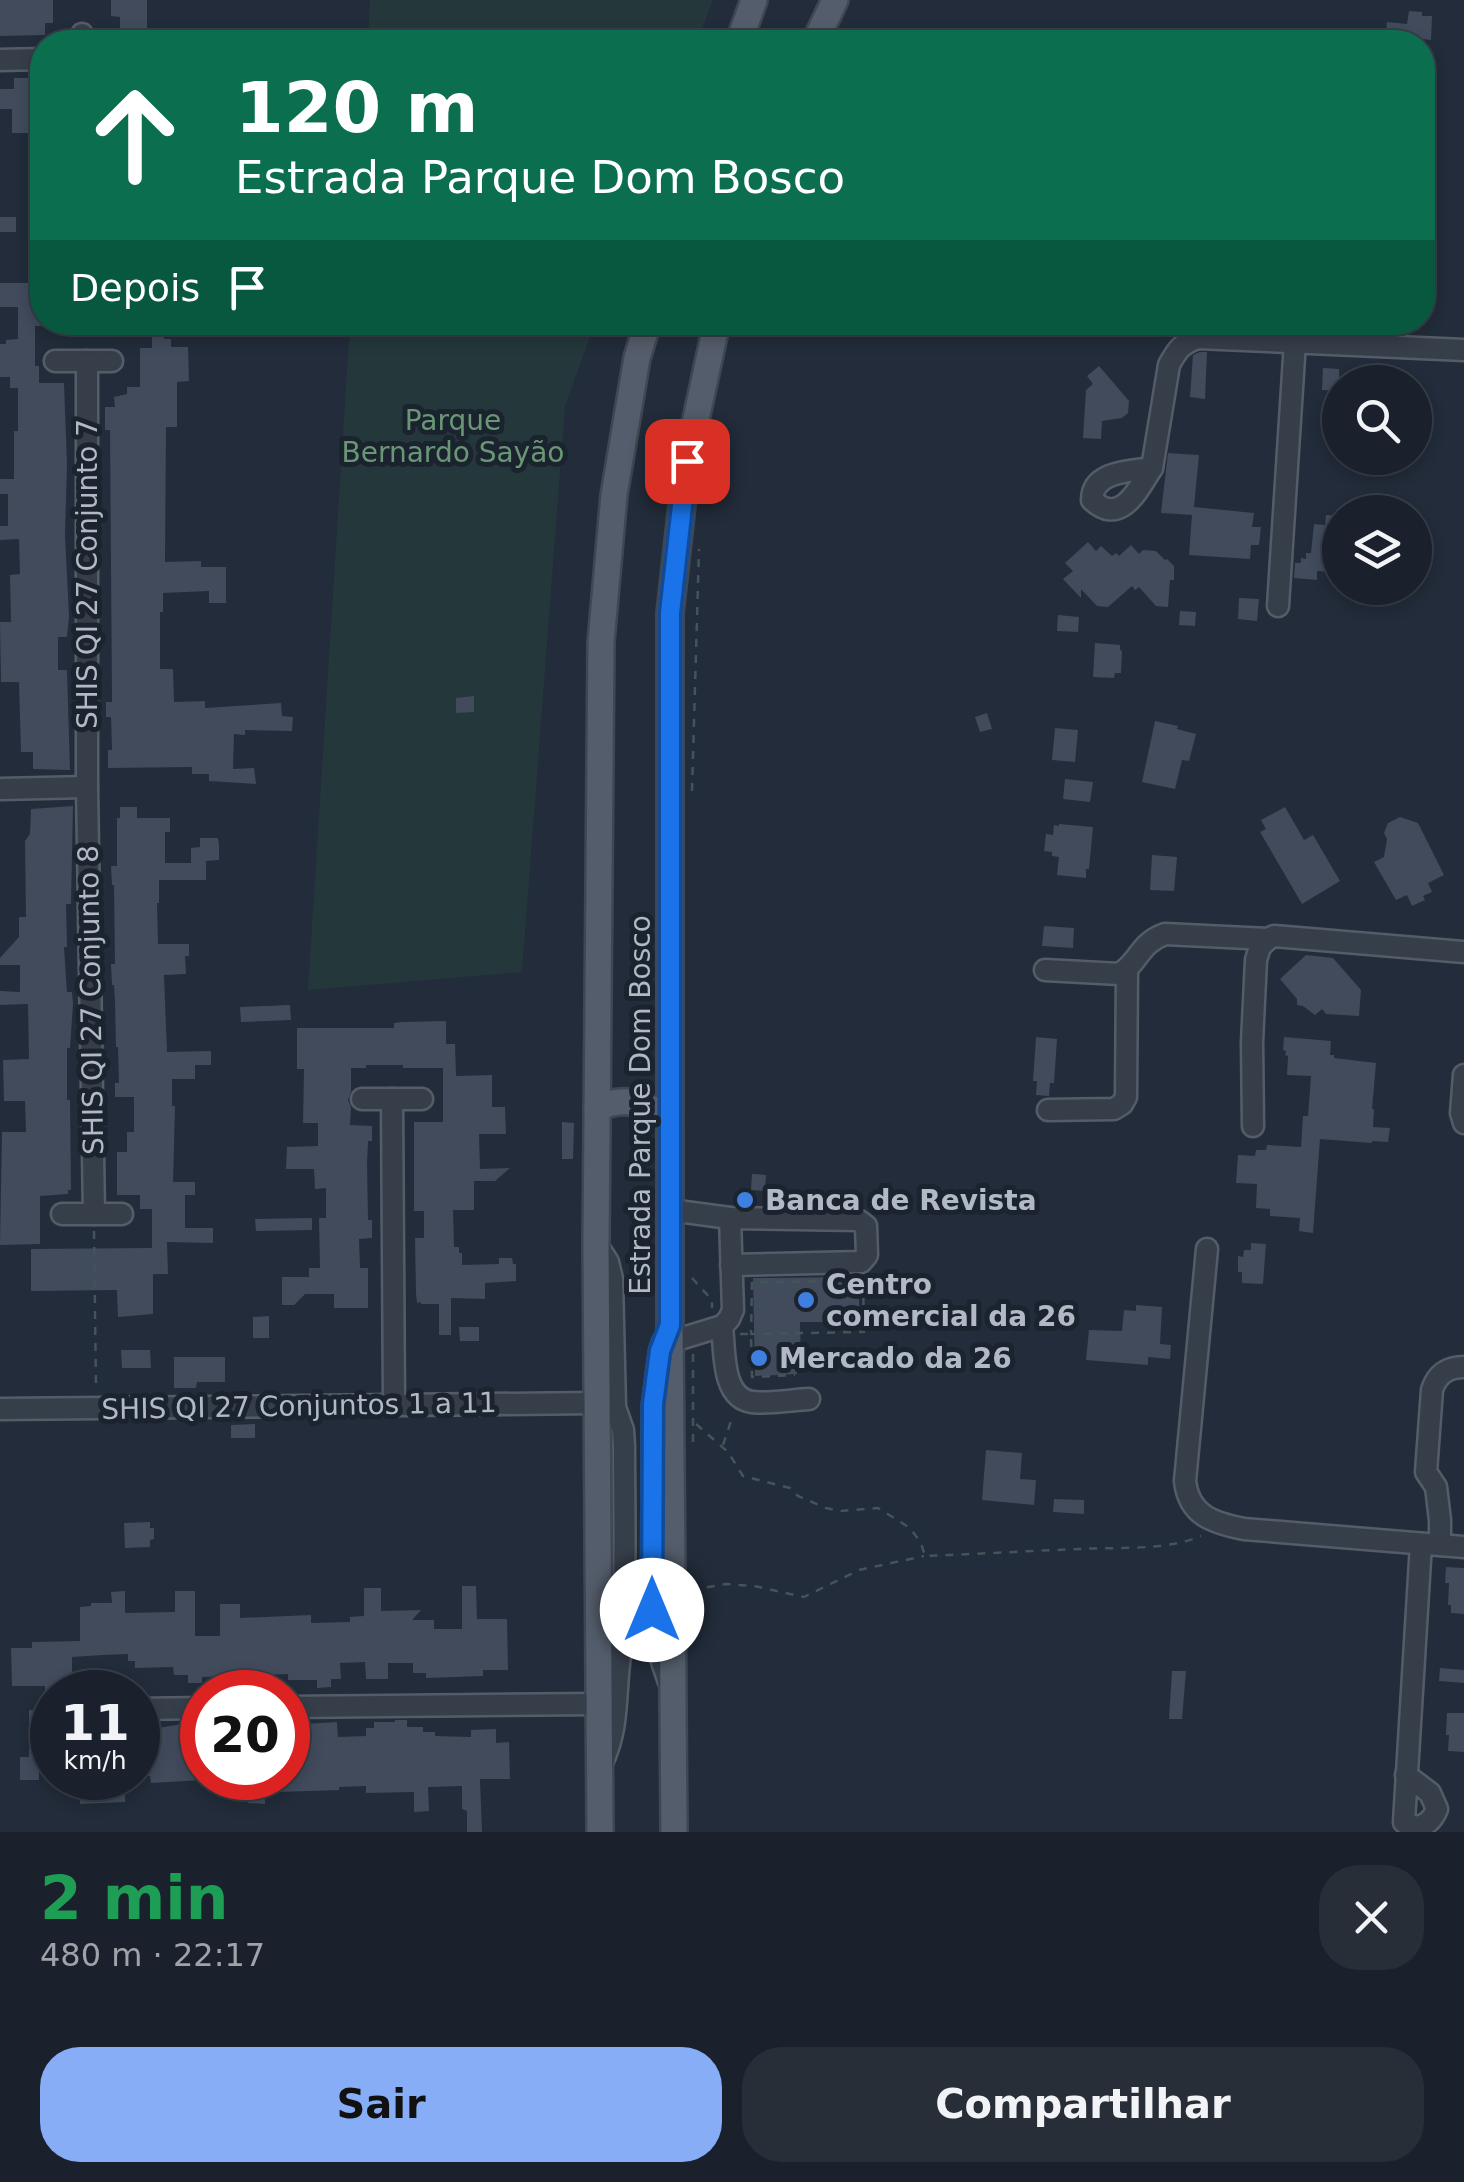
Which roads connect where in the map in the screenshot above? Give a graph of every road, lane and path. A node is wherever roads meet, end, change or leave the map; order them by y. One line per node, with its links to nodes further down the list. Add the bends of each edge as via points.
1 (754, 0): 3 (main road)
2 (835, 0): 4 (main road)
3 (743, 30)
4 (821, 30)
5 (30, 59): 6 (street)
6 (0, 60)
7 (644, 335): 28 (main road, Estrada Parque Dom Bosco, via 614,495 602,642)
8 (715, 335): 30 (main road, Estrada Parque Dom Bosco, via 687,461 670,613)
9 (1303, 336): 10 (street); 14 (street, via 1184,342 1169,365); 16 (street)
10 (1464, 350)
11 (88, 361): 12 (street); 13 (street); 17 (street, SHIS QI 27 Conjunto 7)
12 (112, 361)
13 (55, 362)
14 (1152, 468)
15 (700, 539): 19 (path)
16 (1278, 606)
17 (88, 787): 18 (street); 35 (street, SHIS QI 27 Conjunto 8)
18 (0, 789)
19 (692, 797)
20 (1268, 939): 21 (street); 23 (street, via 1165,934 1151,939); 32 (street, via 1256,960)
21 (1464, 952)
22 (1044, 970): 23 (street)
23 (1127, 970): 29 (street, via 1122,1104)
24 (1464, 1075): 31 (street)
25 (362, 1099): 26 (street)
26 (392, 1099): 27 (street); 53 (street)
27 (422, 1099)
28 (597, 1108): 30 (main road, via 628,1101); 38 (main road, Estrada Parque Dom Bosco)
29 (1048, 1110)
30 (670, 1121): 33 (main road, Estrada Parque Dom Bosco)
31 (1464, 1123)
32 (1253, 1126)
33 (670, 1210): 37 (street); 44 (main road, Estrada Parque Dom Bosco)
34 (62, 1214): 35 (street)
35 (94, 1214): 36 (street); 48 (path)
36 (122, 1214)
37 (730, 1218): 40 (street); 40 (street, via 858,1220 866,1226 867,1255 861,1262)
38 (596, 1243): 51 (main road, Estrada Parque Dom Bosco); 64 (street, via 612,1279 616,1406 624,1446)
39 (1207, 1249): 58 (street, via 1185,1481 1193,1504)
40 (731, 1266): 43 (street, via 733,1310)
41 (692, 1277): 42 (path)
42 (692, 1296)
43 (723, 1330): 44 (street); 45 (path); 49 (street, via 728,1373)
44 (677, 1334): 52 (main road, Estrada Parque Dom Bosco); 55 (path); 63 (street, via 660,1351 653,1404)
45 (751, 1334): 45 (path, via 752,1282 863,1281 864,1332); 47 (path, via 752,1377)
46 (1464, 1368): 59 (street, via 1451,1367 1432,1390 1426,1472 1436,1486 1440,1520)
47 (795, 1375)
48 (96, 1390)
49 (740, 1398): 50 (street); 56 (path)
50 (809, 1400)
51 (597, 1403): 53 (street, SHIS QI 27 Conjuntos 1 a 11); 66 (main road, Estrada Parque Dom Bosco)
52 (671, 1404): 55 (path); 62 (main road, Estrada Parque Dom Bosco)
53 (394, 1405): 54 (street, SHIS QI 27 Conjuntos 1 a 11)
54 (0, 1408)
55 (693, 1421): 56 (path); 57 (path)
56 (723, 1447): 61 (path, via 743,1476 790,1488 826,1508 878,1508 910,1528)
57 (693, 1458)
58 (1222, 1524): 59 (street); 61 (path, via 1192,1540 1134,1548)
59 (1431, 1545): 60 (street); 69 (street)
60 (1464, 1547)
61 (925, 1556): 62 (path, via 859,1570 804,1597 726,1584)
62 (686, 1595): 65 (main road, Estrada Parque Dom Bosco)
63 (652, 1610): 64 (street); 65 (street)
64 (624, 1612): 68 (street, via 616,1720)
65 (673, 1693): 71 (main road, Estrada Parque Dom Bosco)
66 (598, 1704): 67 (street); 68 (main road, Estrada Parque Dom Bosco)
67 (310, 1707)
68 (599, 1769): 70 (main road, Estrada Parque Dom Bosco)
69 (1406, 1775)
70 (600, 1832)
71 (674, 1832)

